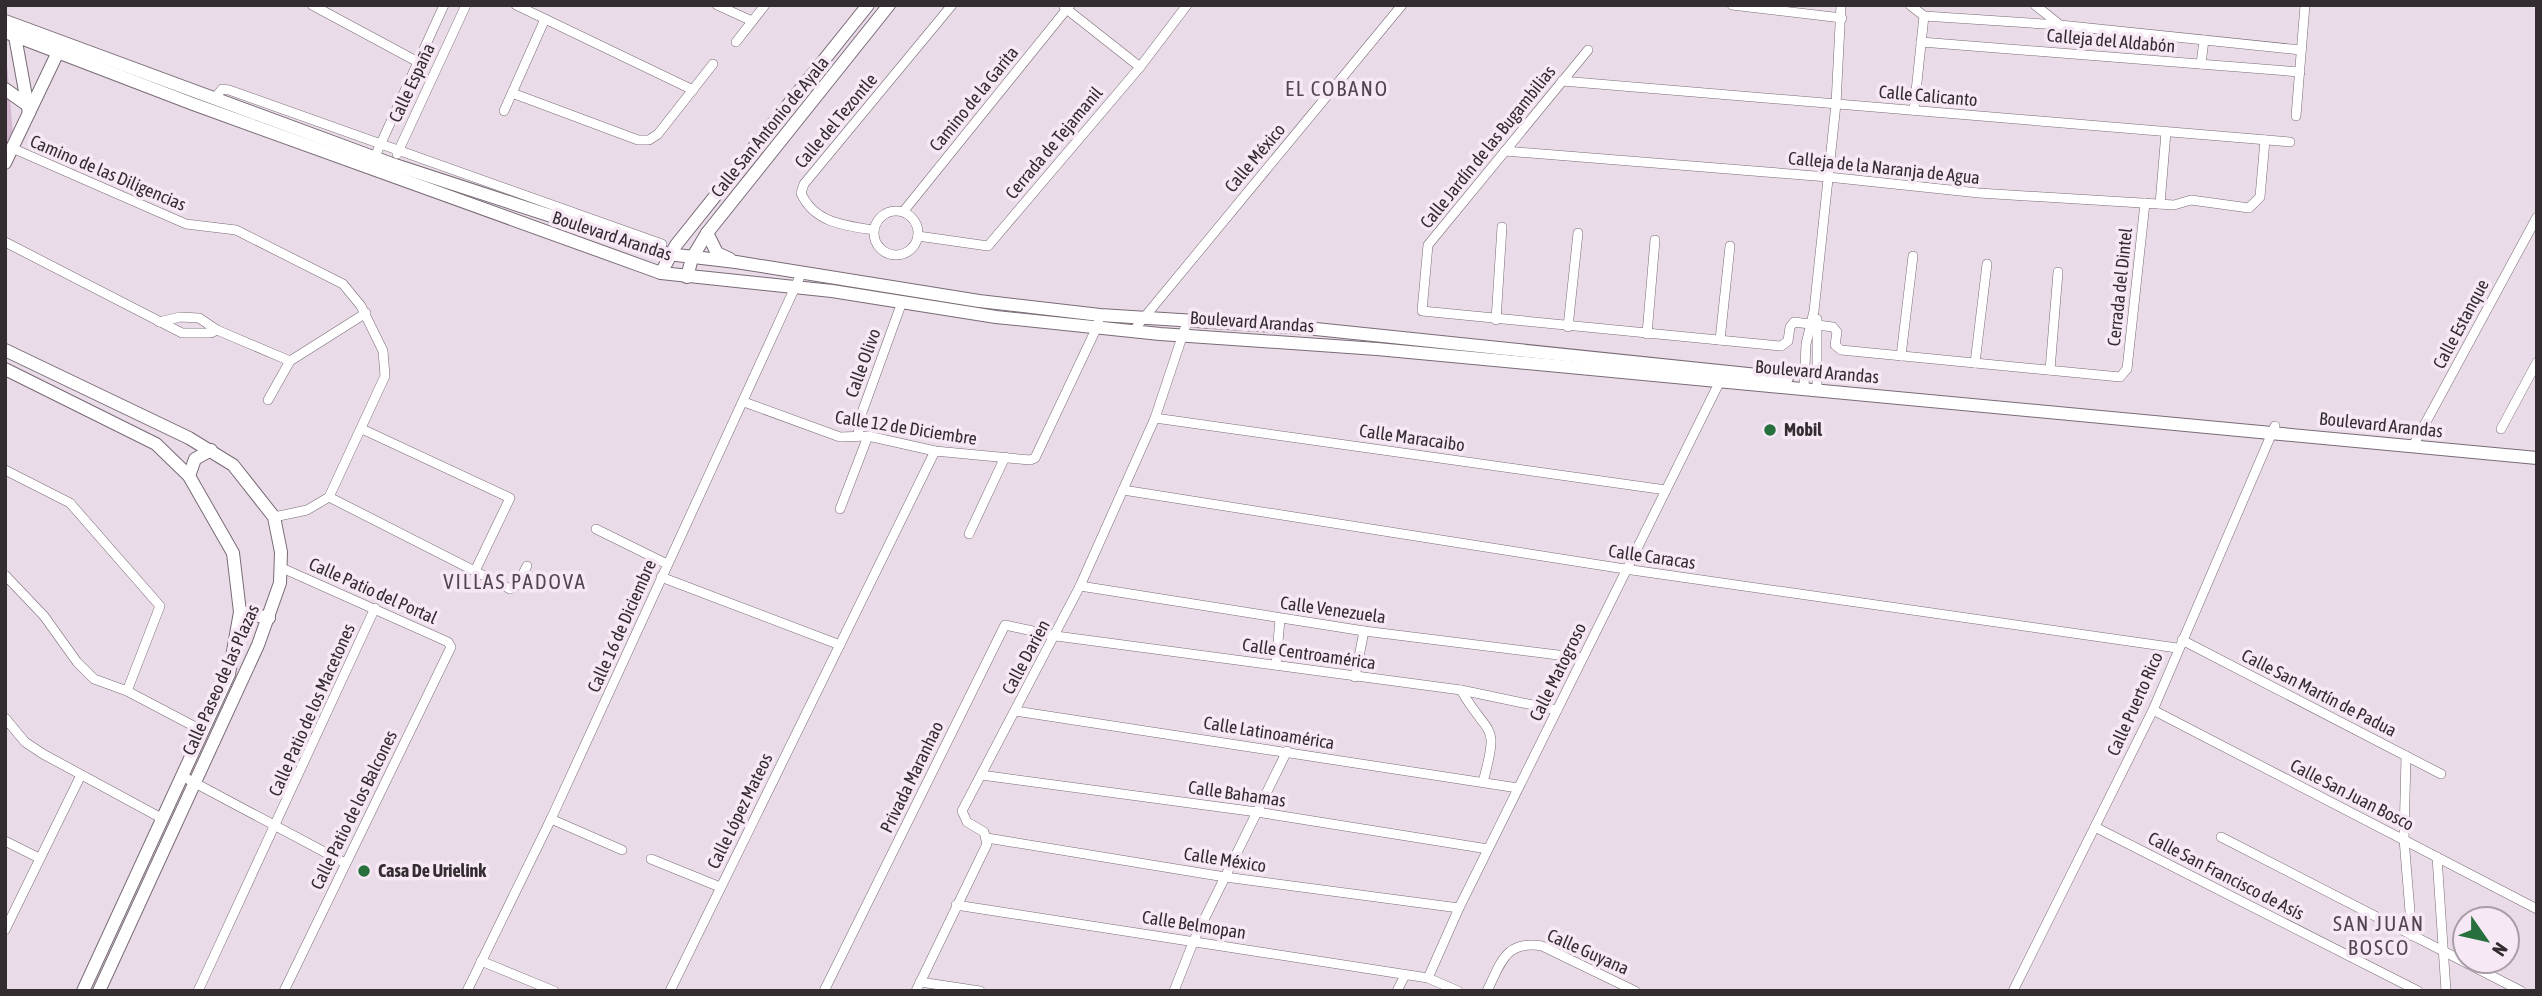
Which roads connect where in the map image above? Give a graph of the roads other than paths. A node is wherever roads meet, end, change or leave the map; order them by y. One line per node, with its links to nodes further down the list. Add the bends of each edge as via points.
1 (312, 5): 18 (street)
2 (444, 5): 22 (street, Calle España)
3 (466, 5): 25 (street, Calle España)
4 (516, 5): 21 (street)
5 (717, 5): 23 (street)
6 (765, 5): 23 (street)
7 (868, 5): 73 (main road, via 681,239)
8 (890, 5): 67 (main road, Calle San Antonio de Ayala)
9 (953, 5): 65 (street, Calle del Tezontle, via 804,184 801,193 805,201 832,224)
10 (1187, 5): 36 (street, Cerrada de Tejamanil)
11 (1402, 5): 85 (street, Calle México)
12 (1732, 5): 20 (street)
13 (1841, 5): 20 (street)
14 (1910, 5): 19 (street)
15 (2035, 5): 24 (street)
16 (2305, 5): 31 (street)
17 (1066, 6): 36 (street); 61 (street, Camino de la Garita)
18 (334, 10): 33 (street)
19 (1924, 16): 24 (street, Calleja del Aldabón); 29 (street)
20 (1842, 18): 43 (street)
21 (545, 19): 40 (street); 41 (street)
22 (438, 20): 25 (street); 33 (street, Calle España)
23 (752, 21): 28 (street)
24 (2060, 25): 27 (street, Calleja del Aldabón)
25 (456, 27): 53 (street, Calle España)
26 (10, 28): 32 (main road, Boulevard Arandas); 42 (main road, Boulevard Arandas); 44 (main road)
27 (2204, 40): 31 (street, Calleja del Aldabón); 35 (street)
28 (736, 42)
29 (1921, 42): 35 (street, Calleja del Aldabón); 45 (street)
30 (1588, 50): 38 (street, Calle Jardín de las Bugambilias)
31 (2301, 50): 37 (street)
32 (58, 52): 44 (main road); 56 (main road, Boulevard Arandas)
33 (418, 62): 51 (street, Calle España)
34 (713, 64): 40 (street)
35 (2201, 64): 37 (street, Calleja del Aldabón)
36 (1140, 66): 69 (street, Cerrada de Tejamanil, via 988,246)
37 (2300, 72): 47 (street)
38 (1562, 81): 43 (street, Calle Calicanto); 54 (street, Calle Jardín de las Bugambilias)
39 (5, 89): 44 (main road)
40 (694, 90): 41 (street, via 649,140 638,140)
41 (512, 93): 46 (street)
42 (214, 99): 51 (street, via 222,89 229,90); 56 (main road, Boulevard Arandas)
43 (1836, 104): 45 (street, Calle Calicanto); 58 (street)
44 (28, 109): 52 (main road)
45 (1914, 110): 48 (street, Calle Calicanto)
46 (504, 111)
47 (2296, 116)
48 (2166, 132): 49 (street, Calle Calicanto); 60 (street)
49 (2265, 140): 50 (street, Calle Calicanto); 60 (street, Calleja de la Naranja de Agua, via 2257,203 2249,208 2191,200)
50 (2290, 142)
51 (380, 145): 53 (street); 56 (street, Calle España)
52 (12, 148): 55 (main road); 84 (street, Camino de las Diligencias, via 186,224 236,230 343,284)
53 (398, 151): 57 (street, Calle España); 62 (street)
54 (1505, 151): 58 (street, Calleja de la Naranja de Agua); 86 (street, Calle Jardín de las Bugambilias, via 1429,245 1422,311)
55 (5, 163)
56 (372, 163): 57 (main road, Boulevard Arandas)
57 (390, 170): 66 (main road, Boulevard Arandas); 80 (main road, Boulevard Arandas)
58 (1828, 177): 59 (street, Calleja de la Naranja de Agua, via 1979,193); 89 (street)
59 (2145, 203): 60 (street, Calleja de la Naranja de Agua); 104 (street, Cerrada del Dintel, via 2124,373 2120,377)
60 (2160, 204)
61 (903, 212): 65 (street, via 885,214); 69 (street, via 916,223)
62 (580, 216): 66 (main road); 73 (street)
63 (2537, 217): 114 (street, Calle Estanque)
64 (1502, 227): 86 (street)
65 (874, 230): 69 (street, via 876,245 895,256 910,251)
66 (594, 232): 73 (main road, Boulevard Arandas)
67 (707, 233): 75 (main road, Calle San Antonio de Ayala); 76 (main road, via 717,253)
68 (1578, 233): 90 (street)
69 (918, 236)
70 (1655, 240): 95 (street)
71 (5, 242): 88 (street)
72 (1730, 247): 96 (street)
73 (665, 249): 75 (main road, Boulevard Arandas); 80 (main road)
74 (1913, 257): 99 (street)
75 (692, 258): 76 (main road, Boulevard Arandas); 81 (main road, Calle San Antonio de Ayala)
76 (736, 262): 78 (main road, Boulevard Arandas)
77 (1987, 264): 102 (street)
78 (802, 272): 82 (street, Calle 16 de Diciembre); 87 (main road, Boulevard Arandas)
79 (2058, 272): 104 (street)
80 (661, 273): 81 (main road, Boulevard Arandas)
81 (687, 277): 82 (main road, Boulevard Arandas)
82 (796, 287): 83 (main road, Boulevard Arandas); 108 (street, Calle 16 de Diciembre)
83 (902, 302): 87 (main road, Boulevard Arandas, via 996,317); 113 (street, Calle Olivo, via 860,418)
84 (366, 313): 100 (street); 110 (street, Camino de las Diligencias, via 387,369)
85 (1143, 319): 87 (main road, Boulevard Arandas); 91 (main road, Boulevard Arandas); 94 (street, Calle México)
86 (1496, 320): 90 (street)
87 (1099, 321): 94 (main road, Boulevard Arandas); 118 (street, Calle 12 de Diciembre, via 1032,460)
88 (159, 322): 93 (street, via 182,333); 93 (street, via 190,316)
89 (1814, 324): 96 (street, via 1791,324 1788,341 1781,346); 99 (street, via 1836,329 1835,345 1841,350); 106 (street)
90 (1568, 327): 95 (street)
91 (1186, 328): 92 (main road, Boulevard Arandas); 94 (main road, Boulevard Arandas); 97 (main road, Boulevard Arandas); 109 (street, Calle Darien)
92 (1306, 328): 97 (street); 106 (main road, Boulevard Arandas)
93 (217, 330): 100 (street)
94 (1133, 331)
95 (1647, 334): 96 (street)
96 (1720, 340)
97 (1312, 344): 105 (main road, Boulevard Arandas)
98 (5, 350): 115 (main road, Calle Paseo de las Plazas)
99 (1901, 356): 102 (street)
100 (290, 361): 107 (street)
101 (2537, 362): 112 (street)
102 (1975, 363): 104 (street)
103 (5, 369): 121 (main road, Calle Paseo de las Plazas, via 156,444)
104 (2050, 370)
105 (1720, 381): 106 (main road, Boulevard Arandas); 123 (street, Calle Matogroso)
106 (1811, 385): 111 (main road, Boulevard Arandas)
107 (268, 400)
108 (744, 402): 113 (street, Calle 12 de Diciembre, via 840,437); 129 (street, Calle 16 de Diciembre)
109 (1155, 418): 122 (street, Calle Darien); 123 (street, Calle Maracaibo)
110 (362, 429): 124 (street, Camino de las Diligencias); 133 (street, via 510,498)
111 (2274, 429): 114 (main road, Boulevard Arandas); 144 (street, Calle Puerto Rico)
112 (2501, 429)
113 (863, 436): 117 (street, Calle 12 de Diciembre); 125 (street, Calle Olivo)
114 (2415, 442): 116 (main road, Boulevard Arandas); 119 (main road, Boulevard Arandas)
115 (211, 450): 121 (main road, via 195,459); 126 (main road, Calle Paseo de las Plazas, via 233,465)
116 (2537, 450)
117 (935, 451): 118 (street, Calle 12 de Diciembre); 145 (street, Calle López Mateos)
118 (1005, 457): 128 (street)
119 (2537, 458)
120 (5, 470): 150 (street, via 70,503 160,606)
121 (189, 476): 138 (main road, Calle Paseo de las Plazas, via 233,553)
122 (1123, 490): 132 (street, Calle Caracas); 136 (street, Calle Darien)
123 (1666, 490): 132 (street, Calle Matogroso)
124 (329, 497): 126 (street, via 307,510); 133 (street)
125 (840, 509)
126 (274, 517): 131 (main road, Calle Paseo de las Plazas)
127 (596, 529): 129 (street)
128 (970, 534)
129 (667, 564): 135 (street, Calle 16 de Diciembre)
130 (527, 566): 133 (street, via 510,589)
131 (282, 568): 137 (street, Calle Patio del Portal); 139 (main road, Calle Paseo de las Plazas)
132 (1625, 569): 144 (street, Calle Caracas); 146 (street, Calle Matogroso)
133 (475, 571)
134 (5, 575): 150 (street, via 94,679)
135 (661, 577): 145 (street); 166 (street, Calle 16 de Diciembre)
136 (1080, 586): 140 (street, Calle Venezuela); 142 (street, Calle Darien)
137 (375, 608): 143 (street, Calle Patio del Portal); 167 (street, Calle Patio de los Macetones)
138 (240, 612): 139 (main road); 155 (main road, Calle Paseo de las Plazas, via 229,674)
139 (269, 618): 161 (main road, Calle Paseo de las Plazas)
140 (1280, 619): 141 (street, Calle Venezuela); 147 (street)
141 (1364, 631): 146 (street, Calle Venezuela); 148 (street)
142 (1056, 636): 147 (street, Calle Centroamérica); 153 (street, Calle Darien); 199 (street, Privada Maranhao, via 1005,625)
143 (450, 643): 178 (street, Calle Patio de los Balcones)
144 (2180, 644): 152 (street, Calle Puerto Rico); 157 (street, Calle San Martín de Padua)
145 (840, 645): 180 (street, Calle López Mateos)
146 (1582, 658): 151 (street, Calle Matogroso)
147 (1276, 665): 148 (street, Calle Centroamérica)
148 (1355, 677): 149 (street, Calle Centroamérica)
149 (1461, 690): 151 (street, Calle Centroamérica); 162 (street, via 1492,734 1494,744)
150 (127, 691): 155 (street)
151 (1557, 710): 163 (street, Calle Matogroso)
152 (2153, 710): 168 (street, Calle Puerto Rico); 171 (street, Calle San Juan Bosco)
153 (1015, 711): 156 (street, Calle Latinoamérica); 160 (street, Calle Darien)
154 (5, 718): 159 (street, via 24,742)
155 (203, 732): 161 (main road, Calle Paseo de las Plazas)
156 (1287, 751): 162 (street, Calle Latinoamérica); 164 (street)
157 (2406, 755): 158 (street, Calle San Martín de Padua); 171 (street)
158 (2441, 774)
159 (81, 775): 165 (street); 176 (street)
160 (981, 775): 164 (street, Calle Bahamas); 170 (street, Calle Darien, via 962,811 967,822)
161 (188, 779): 165 (main road, Calle Paseo de las Plazas); 167 (street); 193 (main road, Calle Paseo de las Plazas)
162 (1483, 782): 163 (street, Calle Latinoamérica)
163 (1518, 788): 173 (street, Calle Matogroso)
164 (1257, 812): 173 (street, Calle Bahamas); 179 (street)
165 (163, 819): 192 (main road, Calle Paseo de las Plazas)
166 (551, 819): 174 (street); 188 (street, Calle 16 de Diciembre)
167 (276, 825): 178 (street); 194 (street, Calle Patio de los Macetones)
168 (2095, 827): 206 (street, Calle Puerto Rico); 207 (street, Calle San Francisco de Asís)
169 (2221, 837): 185 (street)
170 (987, 838): 179 (street, Calle México); 181 (street)
171 (2404, 839): 175 (street, Calle San Juan Bosco); 185 (street)
172 (5, 841): 176 (street)
173 (1488, 849): 182 (street, Calle Matogroso)
174 (622, 850)
175 (2437, 857): 183 (street, Calle San Juan Bosco); 187 (street)
176 (39, 858): 184 (street)
177 (652, 859): 180 (street)
178 (345, 863): 195 (street, Calle Patio de los Balcones)
179 (1225, 877): 182 (street, Calle México); 186 (street)
180 (720, 887): 198 (street, Calle López Mateos)
181 (956, 905): 186 (street, Calle Belmopan); 191 (street)
182 (1459, 908): 190 (street, Calle Matogroso)
183 (2537, 909)
184 (5, 930)
185 (2412, 936): 187 (street)
186 (1194, 940): 189 (street, Calle Belmopan); 201 (street)
187 (2444, 952): 208 (street); 209 (street)
188 (481, 961): 196 (street, Calle 16 de Diciembre); 197 (street)
189 (1405, 975): 190 (street, Calle Belmopan); 202 (street)
190 (1428, 978): 203 (street, Calle Belmopan)
191 (918, 987): 200 (street)
192 (83, 991)
193 (99, 991)
194 (198, 991)
195 (284, 991)
196 (467, 991)
197 (554, 991)
198 (670, 991)
199 (824, 991)
200 (980, 991)
201 (1174, 991)
202 (1398, 991)
203 (1458, 991)
204 (1487, 991): 205 (street, Calle Guyana, via 1506,954 1527,944 1542,946)
205 (1635, 991)
206 (2013, 991)
207 (2418, 991)
208 (2446, 991)
209 (2521, 991)

